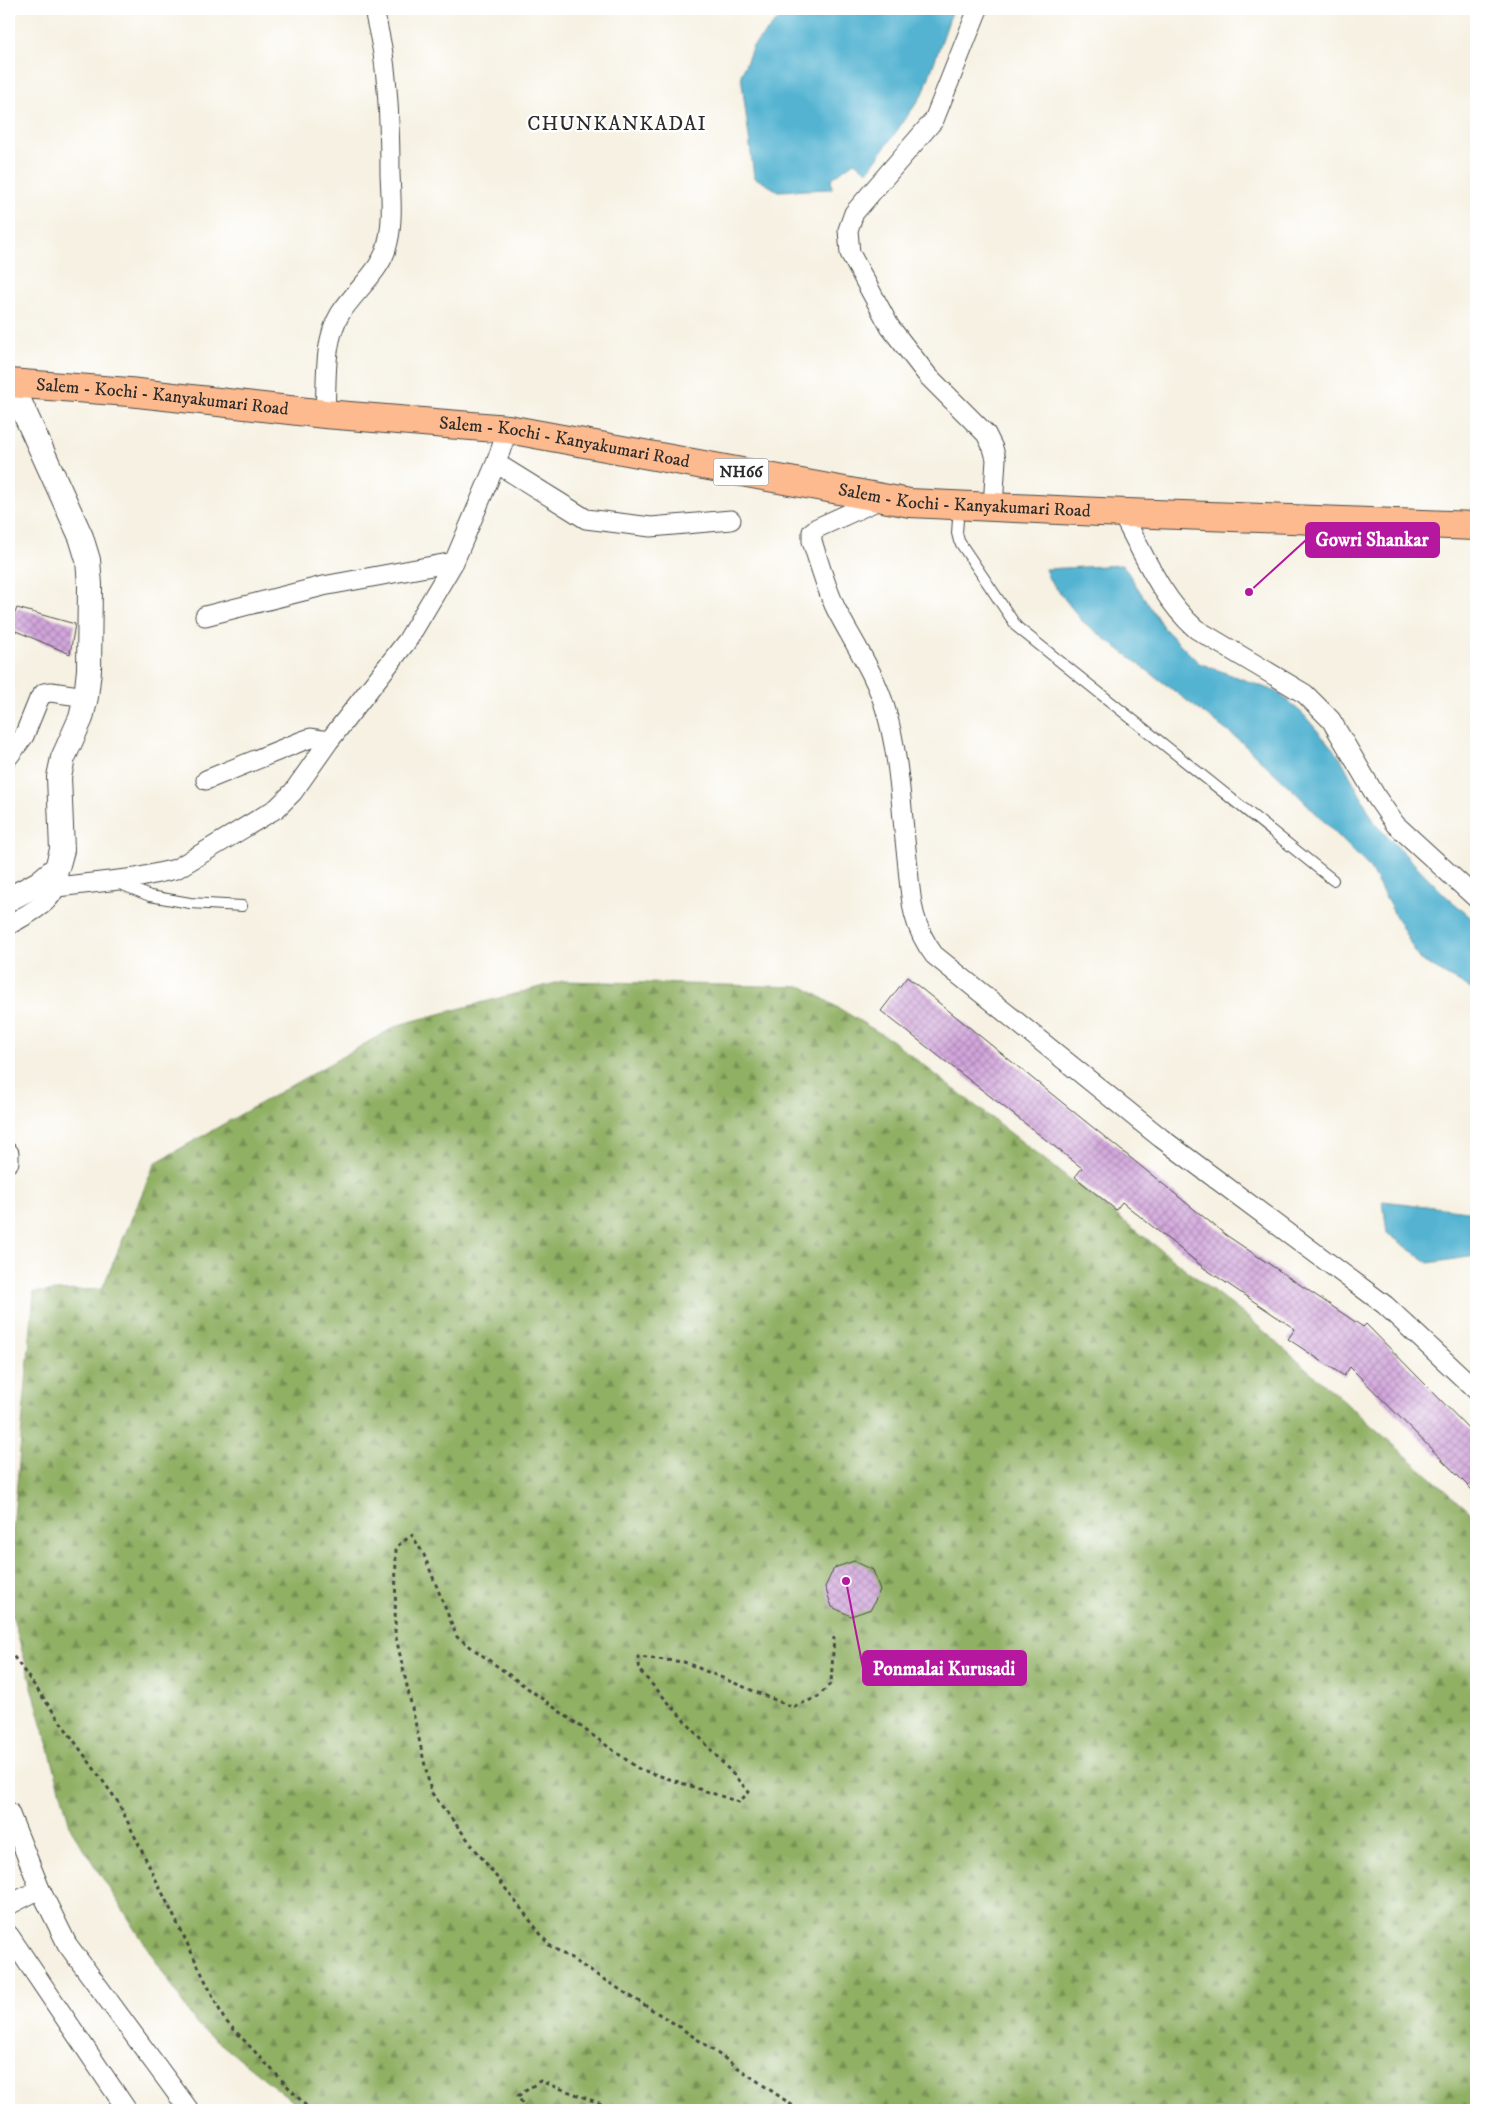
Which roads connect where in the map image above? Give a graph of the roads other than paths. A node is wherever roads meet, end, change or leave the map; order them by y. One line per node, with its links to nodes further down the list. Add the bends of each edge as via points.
1 (374, 9): 4 (street, via 389,107 391,208 388,243 381,263 339,315 328,348)
2 (978, 9): 9 (street, via 934,120 854,214 848,230 850,253 890,327 928,376 986,434 996,459)
3 (10, 383): 4 (highway, Salem - Kochi - Kanyakumari Road / NH66, via 129,392); 15 (street, via 81,537 88,560 89,670)
4 (325, 414): 5 (highway, Salem - Kochi - Kanyakumari Road / NH66)
5 (508, 429): 6 (street); 7 (highway, Salem - Kochi - Kanyakumari Road / NH66)
6 (496, 463): 11 (street, via 586,519 650,527); 13 (street)
7 (883, 498): 8 (highway, Salem - Kochi - Kanyakumari Road / NH66, via 910,503); 29 (street, via 817,528 812,532 812,541 835,607 886,709 894,744 912,901 923,939 934,955 1161,1138 1385,1305)
8 (959, 505): 9 (highway, Salem - Kochi - Kanyakumari Road / NH66); 20 (lane, via 959,541 1017,627)
9 (993, 507): 10 (highway, Salem - Kochi - Kanyakumari Road / NH66)
10 (1121, 512): 12 (highway, Salem - Kochi - Kanyakumari Road / NH66); 22 (street, via 1162,588 1184,618 1196,629 1305,694 1331,720 1376,798 1395,824)
11 (731, 520)
12 (1476, 526)
13 (454, 562): 14 (street, via 324,586); 16 (street, via 407,641)
14 (205, 616)
15 (86, 697): 17 (street, via 44,693 38,699 24,736); 19 (street, via 59,777 62,850)
16 (329, 741): 18 (street, via 302,740); 21 (street, via 294,792 277,808 176,869)
17 (9, 756)
18 (206, 780)
19 (57, 878): 21 (street); 24 (street, via 39,883)
20 (1333, 880)
21 (112, 881): 23 (lane, via 150,896 190,903)
22 (1476, 898)
23 (242, 906)
24 (18, 907): 25 (street); 26 (street)
25 (9, 920)
26 (9, 925)
27 (9, 1153): 28 (street)
28 (9, 1162)
29 (1476, 1390)
30 (9, 1812): 31 (street)
31 (40, 1889): 32 (street); 35 (street, via 66,1944)
32 (9, 1905)
33 (9, 1935): 34 (street)
34 (127, 2110)
35 (189, 2110)

